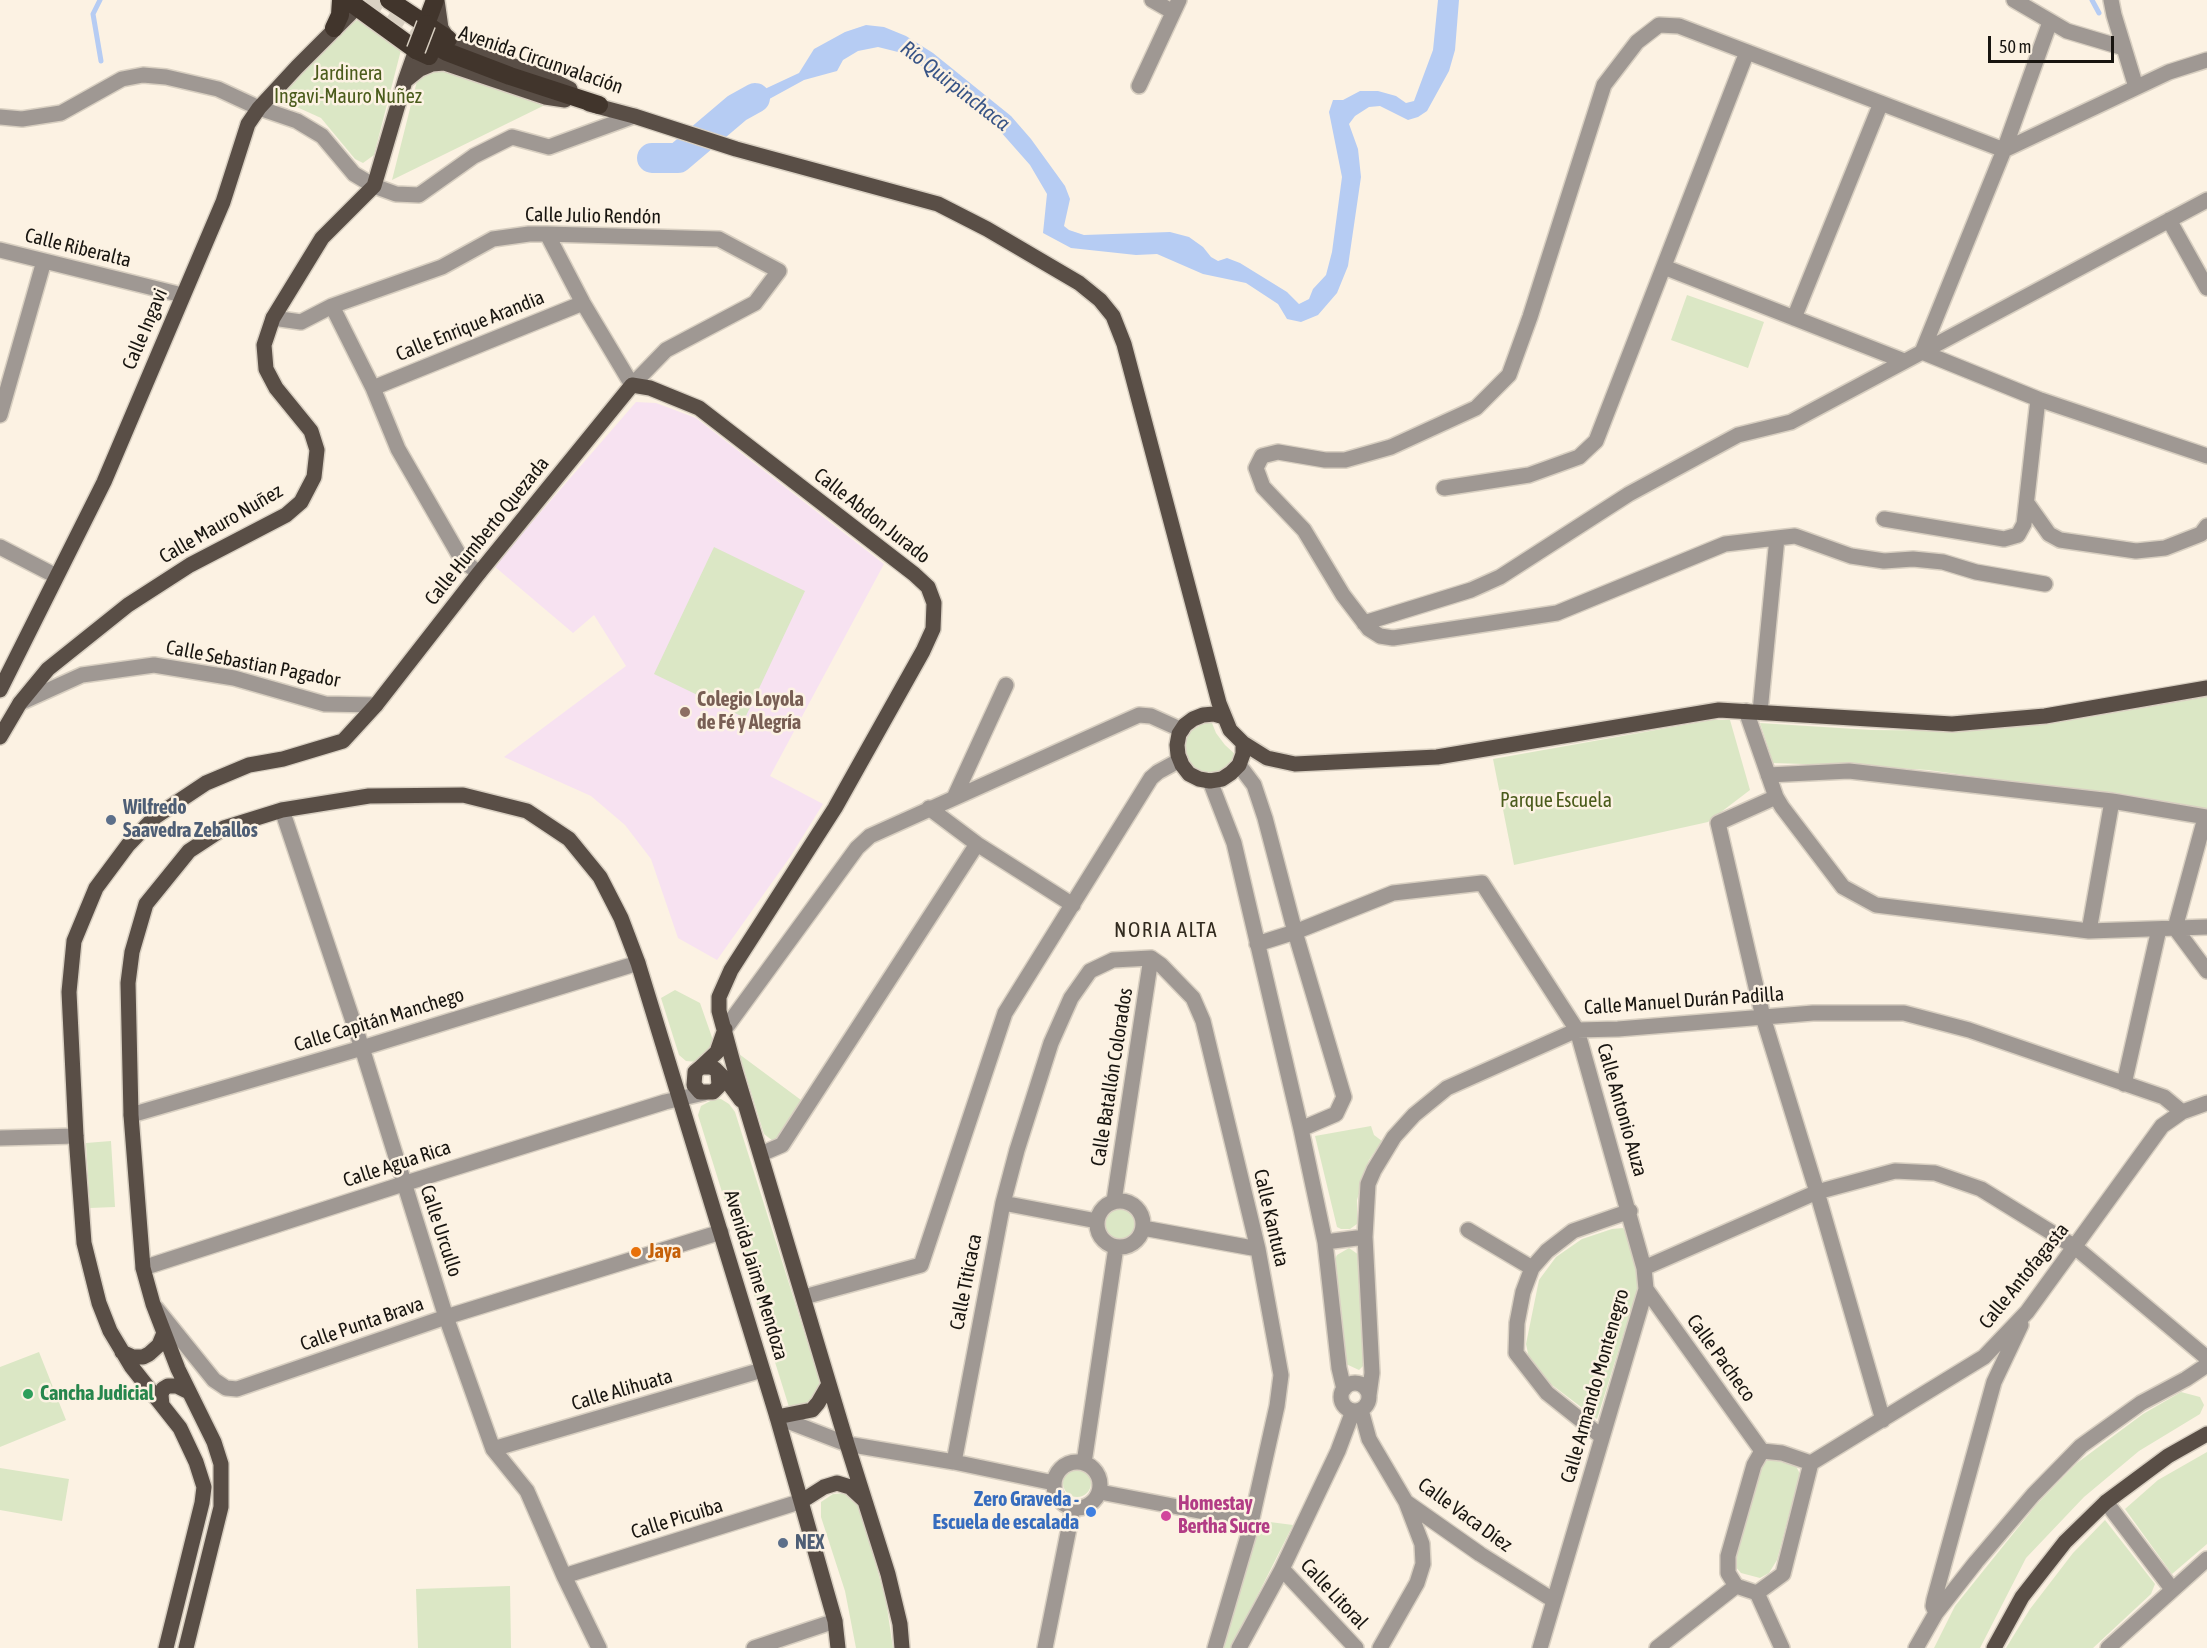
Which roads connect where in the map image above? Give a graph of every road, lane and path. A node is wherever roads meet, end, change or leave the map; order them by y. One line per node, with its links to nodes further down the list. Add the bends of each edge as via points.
1 (389, 0): 9 (highway)
2 (436, 0): 9 (highway); 11 (main road, via 441,28)
3 (1152, 0): 7 (street)
4 (2014, 0): 8 (street)
5 (2112, 0): 12 (street)
6 (352, 2): 10 (highway); 11 (highway)
7 (1176, 6): 17 (street)
8 (2050, 21): 12 (street, via 2067,31); 24 (street)
9 (426, 24): 11 (highway, bridge); 11 (highway)
10 (334, 28): 21 (main road, Calle Ingavi)
11 (433, 44): 15 (highway); 16 (main road, Calle Mauro Nuñez); 20 (highway, Avenida Circunvalación, via 510,76)
12 (2124, 48): 18 (street)
13 (1747, 52): 19 (street); 31 (street); 54 (street, via 1679,26 1659,25 1637,42 1604,85 1509,375 1476,408 1391,447 1345,460 1278,452 1262,456 1256,468 1263,487 1304,530 1342,596)
14 (2207, 60): 18 (street)
15 (444, 63): 16 (main road, via 420,69); 20 (main road, via 545,97)
16 (405, 81): 25 (main road, Calle Mauro Nuñez)
17 (1139, 86)
18 (2136, 87): 24 (street)
19 (1881, 103): 24 (street); 37 (street)
20 (599, 105): 22 (main road, Avenida Circunvalación)
21 (259, 108): 23 (street, via 218,89 143,75 122,79 61,113 22,119); 25 (street, via 297,121 322,136 354,174); 33 (main road, Calle Ingavi, via 248,124 223,202)
22 (634, 116): 25 (street, via 549,147 512,136 474,156 419,195 396,194); 61 (main road, Avenida Circunvalación, via 736,149 938,204 1079,283 1100,300 1113,316 1124,344)
23 (0, 117)
24 (2004, 150): 38 (street)
25 (374, 186): 36 (main road, Calle Mauro Nuñez, via 322,238)
26 (2207, 200): 27 (street)
27 (2169, 220): 32 (street); 38 (street)
28 (547, 234): 34 (street); 35 (street, Calle Julio Rendón, via 493,240 442,267); 40 (street, Calle Julio Rendón, via 719,239 779,271 755,303 666,350)
29 (0, 250): 30 (street, Calle Riberalta)
30 (44, 261): 33 (street, Calle Riberalta); 43 (street)
31 (1664, 267): 37 (street); 45 (street, via 1596,441 1579,457 1529,475)
32 (2207, 288)
33 (182, 296): 52 (main road, Calle Ingavi, via 104,482)
34 (583, 303): 40 (street); 41 (street, Calle Enrique Arandia)
35 (332, 306): 36 (street, Calle Julio Rendón, via 301,322); 41 (street)
36 (273, 318): 58 (main road, Calle Mauro Nuñez, via 264,345 266,369 311,431 317,450 314,477 301,502 286,515 190,565 128,605 48,669)
37 (1794, 318): 39 (street)
38 (1922, 352): 39 (street); 42 (street)
39 (1904, 361): 54 (street, via 1791,422 1738,435 1629,494 1500,577 1471,590)
40 (632, 385): 51 (main road, Calle Humberto Quezada); 87 (main road, Calle Abdon Jurado, via 650,388 699,408 914,573 928,587 934,603 933,629 923,651 835,808 728,976 719,997)
41 (373, 388): 51 (street, via 398,449 462,560)
42 (2038, 399): 44 (street); 46 (street)
43 (0, 415)
44 (2207, 456)
45 (1444, 488)
46 (2027, 503): 47 (street, via 2018,535 2004,539); 48 (street, via 2049,534 2060,540 2136,551 2165,548 2201,534)
47 (1884, 519)
48 (2207, 526)
49 (1777, 538): 53 (street, via 1795,536 1851,556 1942,562); 54 (street, via 1725,544 1557,613 1393,638 1380,636); 60 (street)
50 (0, 547): 52 (street)
51 (479, 573): 59 (main road, Calle Humberto Quezada)
52 (56, 576): 57 (main road, Calle Ingavi)
53 (2045, 584)
54 (1364, 622)
55 (1006, 685): 70 (street)
56 (2207, 688): 60 (main road, via 2046,716 1953,724)
57 (0, 690)
58 (20, 704): 59 (street, Calle Sebastian Pagador, via 82,675 154,665 234,678 325,704); 63 (main road, Calle Mauro Nuñez)
59 (376, 705): 99 (main road, Calle Humberto Quezada, via 343,741 249,765 206,783 155,817 96,888 74,941 69,992)
60 (1753, 712): 64 (main road, via 1719,710 1437,757 1295,764 1267,758); 67 (street)
61 (1224, 717): 62 (main road, via 1203,715); 64 (main road)
62 (1182, 730): 65 (main road, via 1177,745); 70 (street, via 1151,716 1139,715)
63 (0, 736)
64 (1243, 743): 66 (main road)
65 (1180, 760): 68 (main road, via 1190,774); 76 (street, via 1151,778)
66 (1239, 765): 68 (main road, via 1222,779); 81 (street, via 1254,785)
67 (1768, 775): 69 (street); 71 (street, via 1849,771)
68 (1210, 781): 82 (street, via 1234,843)
69 (1776, 797): 80 (street, via 1843,887 1876,905); 86 (street, via 1718,823)
70 (954, 798): 72 (street)
71 (2112, 801): 74 (street); 80 (street)
72 (929, 808): 75 (street); 87 (street, via 870,836 857,848)
73 (282, 810): 84 (main road, Avenida Jaime Mendoza, via 369,796 463,795 527,811 569,839 600,877); 90 (street, Calle Urcullo); 97 (main road, Avenida Jaime Mendoza, via 224,828 189,850 146,904 128,983)
74 (2206, 818): 78 (street)
75 (977, 844): 76 (street); 101 (street, via 782,1145)
76 (1073, 905): 120 (street, via 1005,1013 921,1265)
77 (2207, 927): 78 (street)
78 (2175, 928): 79 (street); 85 (street)
79 (2159, 929): 80 (street); 93 (street)
80 (2089, 931)
81 (1296, 932): 82 (street); 88 (street, Calle Antonio Auza, via 1394,892 1482,883); 98 (street, via 1344,1097 1336,1114)
82 (1257, 944): 98 (street)
83 (1151, 958): 104 (street, Calle Batallón Colorados); 105 (street, Calle Titicaca, via 1113,960 1090,971 1071,998 1051,1043); 115 (street, Calle Kantuta, via 1193,998 1203,1021)
84 (638, 963): 89 (main road, Avenida Jaime Mendoza); 90 (street, Calle Capitán Manchego)
85 (2207, 971)
86 (1763, 1017): 88 (street, Calle Manuel Durán Padilla); 93 (street, Calle Manuel Durán Padilla, via 1813,1012 1904,1012 1969,1030); 103 (street)
87 (725, 1029): 91 (main road, via 717,1052); 92 (main road, Calle Abdon Jurado)
88 (1577, 1030): 106 (street, Calle Antonio Auza); 111 (street, Calle Manuel Durán Padilla, via 1447,1088 1414,1115 1394,1137 1368,1184)
89 (662, 1042): 91 (main road, via 677,1062); 94 (main road, Avenida Jaime Mendoza)
90 (362, 1048): 97 (street, Calle Capitán Manchego); 102 (street, Calle Urcullo)
91 (698, 1069): 92 (main road, via 711,1067); 92 (main road, via 694,1085); 94 (street, Calle Agua Rica)
92 (717, 1083): 94 (street, Calle Agua Rica); 101 (main road, Avenida Jaime Mendoza, via 748,1110)
93 (2124, 1084): 96 (street, Calle Manuel Durán Padilla, via 2164,1097)
94 (676, 1094): 102 (street, Calle Agua Rica); 110 (main road, Avenida Jaime Mendoza)
95 (2207, 1103): 96 (street, Calle Antofagasta)
96 (2182, 1112): 114 (street, Calle Antofagasta, via 2162,1126)
97 (131, 1115): 116 (main road, Avenida Jaime Mendoza)
98 (1301, 1129): 112 (street)
99 (76, 1136): 100 (street); 126 (main road, Calle Humberto Quezada, via 84,1243 99,1303)
100 (0, 1138)
101 (761, 1154): 120 (main road, Avenida Jaime Mendoza)
102 (403, 1184): 116 (street, Calle Agua Rica); 123 (street, Calle Urcullo)
103 (1817, 1192): 114 (street, Calle Armando Montenegro, via 1895,1170 1935,1173 1981,1189); 118 (street, Calle Armando Montenegro); 140 (street)
104 (1114, 1201): 107 (street, via 1102,1208); 108 (street, via 1136,1207)
105 (1003, 1203): 107 (street); 146 (street, Calle Titicaca)
106 (1630, 1210): 117 (street, via 1573,1231); 118 (street, Calle Antonio Auza)
107 (1097, 1221): 113 (street, via 1099,1235)
108 (1143, 1228): 113 (street, via 1136,1241); 115 (street)
109 (1468, 1230): 117 (street)
110 (721, 1232): 123 (street, Calle Punta Brava); 132 (main road, Avenida Jaime Mendoza)
111 (1365, 1237): 112 (street); 136 (street, Calle Manuel Durán Padilla)
112 (1325, 1242): 134 (street)
113 (1116, 1247): 147 (street)
114 (2075, 1247): 122 (street, Calle Antofagasta); 129 (street, Calle Armando Montenegro)
115 (1258, 1249): 158 (street, Calle Kantuta, via 1281,1375)
116 (143, 1268): 121 (main road, Avenida Jaime Mendoza)
117 (1532, 1268): 142 (street, via 1517,1323 1516,1353 1547,1393)
118 (1644, 1268): 119 (street, Calle Armando Montenegro)
119 (1646, 1289): 142 (street, Calle Armando Montenegro); 145 (street, Calle Pacheco)
120 (804, 1297): 133 (main road, Avenida Jaime Mendoza)
121 (153, 1304): 124 (main road, Avenida Jaime Mendoza); 128 (street, Calle Punta Brava)
122 (2027, 1312): 140 (street, Calle Antofagasta, via 1984,1358); 166 (street, via 1994,1382 1934,1600)
123 (446, 1317): 128 (street, Calle Punta Brava, via 237,1389 226,1388 214,1380); 144 (street, Calle Urcullo)
124 (164, 1333): 125 (main road, Avenida Jaime Mendoza); 127 (main road)
125 (171, 1349): 127 (street); 128 (street); 131 (main road, Avenida Jaime Mendoza)
126 (122, 1352): 127 (main road, via 134,1357); 137 (main road, Calle Humberto Quezada)
127 (153, 1353)
128 (193, 1353): 131 (street, via 180,1356)
129 (2207, 1358)
130 (2207, 1365): 166 (street, via 2141,1403 2081,1446 2026,1503)
131 (178, 1369): 135 (main road, Avenida Jaime Mendoza)
132 (762, 1370): 139 (main road, Avenida Jaime Mendoza); 144 (street, Calle Alihuata)
133 (829, 1384): 139 (main road, via 812,1410); 143 (main road, Avenida Jaime Mendoza)
134 (1344, 1389): 136 (street, via 1360,1384); 138 (street, via 1345,1406)
135 (189, 1392): 137 (main road, via 168,1386 161,1395); 156 (main road, Avenida Jaime Mendoza, via 221,1464)
136 (1369, 1395): 138 (street, via 1368,1404)
137 (162, 1405): 155 (main road, Calle Humberto Quezada, via 180,1428 196,1462 204,1487)
138 (1357, 1410): 153 (street, Calle Vaca Díez, via 1369,1439); 160 (street)
139 (777, 1417): 143 (street); 152 (main road, Avenida Jaime Mendoza)
140 (1884, 1420): 148 (street, Calle Antofagasta)
141 (2207, 1434): 154 (main road, via 2168,1456)
142 (1602, 1437): 165 (street, Calle Armando Montenegro)
143 (847, 1444): 146 (street); 151 (main road, Avenida Jaime Mendoza)
144 (493, 1449): 161 (street, Calle Urcullo, via 526,1491)
145 (1762, 1451): 148 (street); 162 (street, via 1754,1465 1728,1556 1728,1573)
146 (954, 1462): 149 (street)
147 (1084, 1463): 149 (street, via 1064,1466); 150 (street, via 1099,1478)
148 (1811, 1463): 164 (street, via 1783,1574)
149 (1054, 1483): 157 (street, via 1057,1497)
150 (1100, 1492): 157 (street, via 1093,1503); 158 (street)
151 (865, 1501): 152 (main road, via 850,1487 837,1483); 173 (main road, Avenida Jaime Mendoza, via 888,1574)
152 (802, 1502): 161 (street, Calle Picuiba); 167 (main road, Avenida Jaime Mendoza)
153 (1406, 1502): 165 (street, Calle Vaca Díez); 178 (street, via 1422,1544 1423,1564 1417,1583)
154 (2106, 1502): 163 (street); 183 (main road, via 2065,1542 2022,1597)
155 (202, 1503): 156 (main road, via 202,1510 211,1515); 168 (main road, Calle Humberto Quezada)
156 (221, 1508): 169 (main road, Avenida Jaime Mendoza)
157 (1073, 1508): 174 (street)
158 (1251, 1521): 175 (street, Calle Kantuta)
159 (2207, 1559): 163 (street)
160 (1282, 1569): 176 (street); 177 (street, Calle Litoral)
161 (564, 1576): 170 (street, Calle Urcullo)
162 (1736, 1586): 164 (street); 180 (street)
163 (2172, 1589): 184 (street)
164 (1757, 1593): 181 (street)
165 (1553, 1600): 179 (street, Calle Armando Montenegro)
166 (1936, 1613): 182 (street)
167 (835, 1621): 171 (street); 172 (main road, Avenida Jaime Mendoza)
168 (166, 1648): 169 (main road, via 174,1644)
169 (184, 1648)
170 (599, 1648)
171 (754, 1648)
172 (838, 1648)
173 (902, 1648)
174 (1045, 1648)
175 (1215, 1648)
176 (1239, 1648)
177 (1356, 1648)
178 (1380, 1648)
179 (1540, 1648)
180 (1656, 1648)
181 (1782, 1648)
182 (1917, 1648)
183 (1994, 1648)
184 (2108, 1648)

